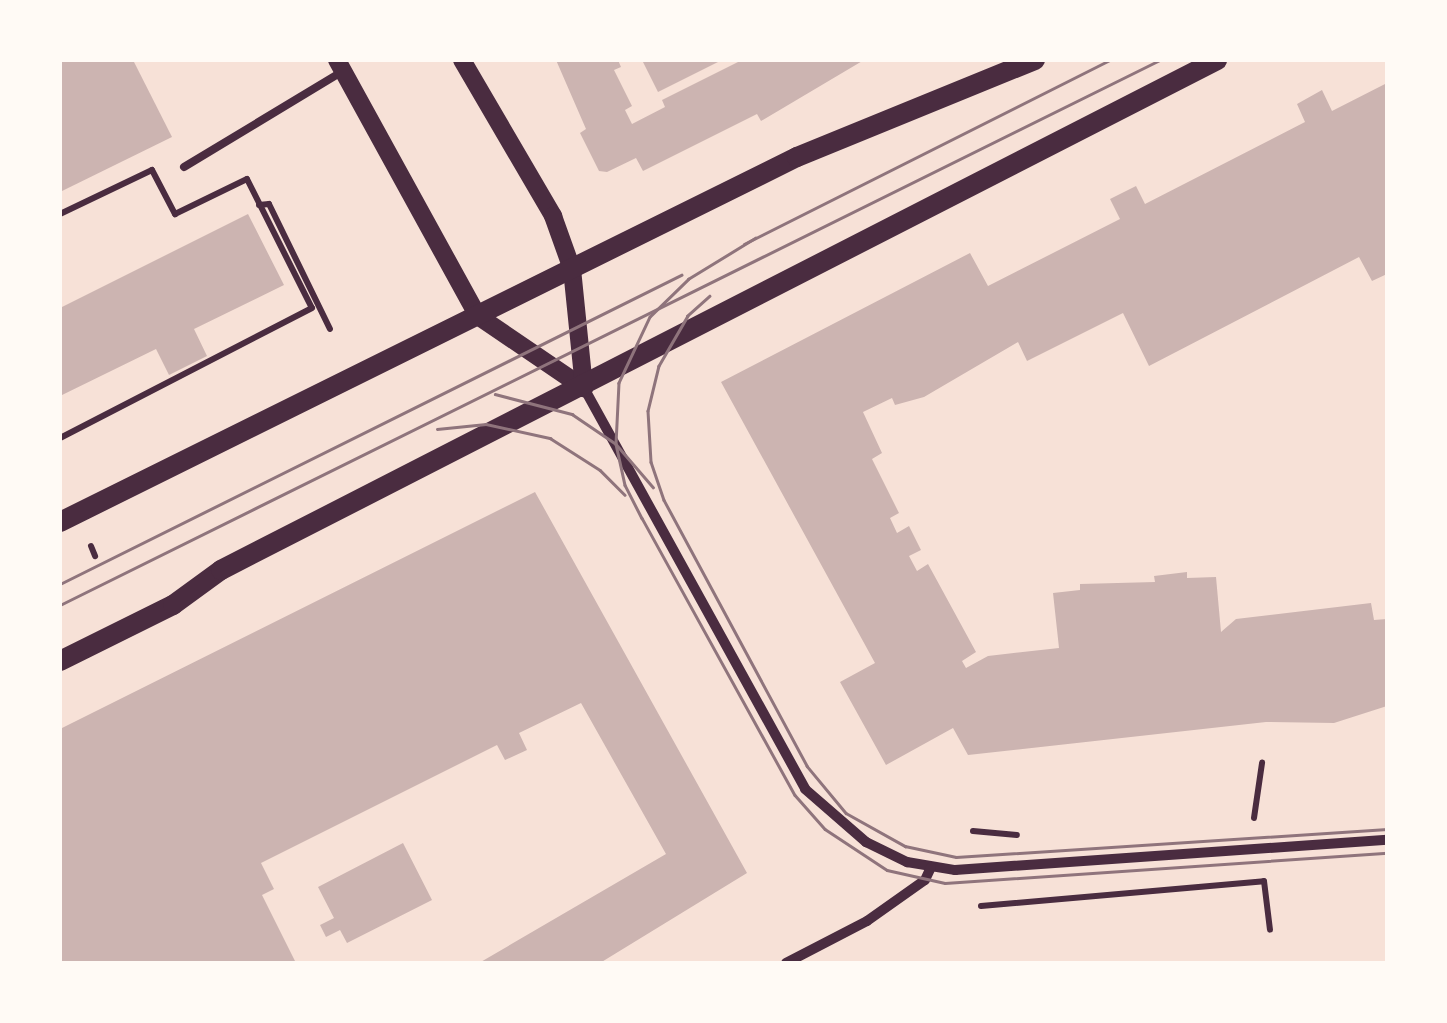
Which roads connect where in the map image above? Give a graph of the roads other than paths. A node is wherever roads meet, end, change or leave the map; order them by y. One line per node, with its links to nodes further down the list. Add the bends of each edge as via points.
1 (462, 60): 6 (street, via 552,216)
2 (1035, 60): 6 (main road, via 798,158)
3 (1217, 60): 8 (main road)
4 (340, 65): 5 (lane); 7 (street)
5 (184, 167)
6 (572, 269): 7 (main road); 8 (street)
7 (478, 316): 8 (street); 9 (main road)
8 (584, 388): 10 (main road, via 221,570 173,606); 12 (street, via 805,789 866,842)
9 (60, 522)
10 (60, 661)
11 (1387, 840): 12 (street)
12 (931, 867): 13 (street, via 926,880 867,921)
13 (786, 963)

